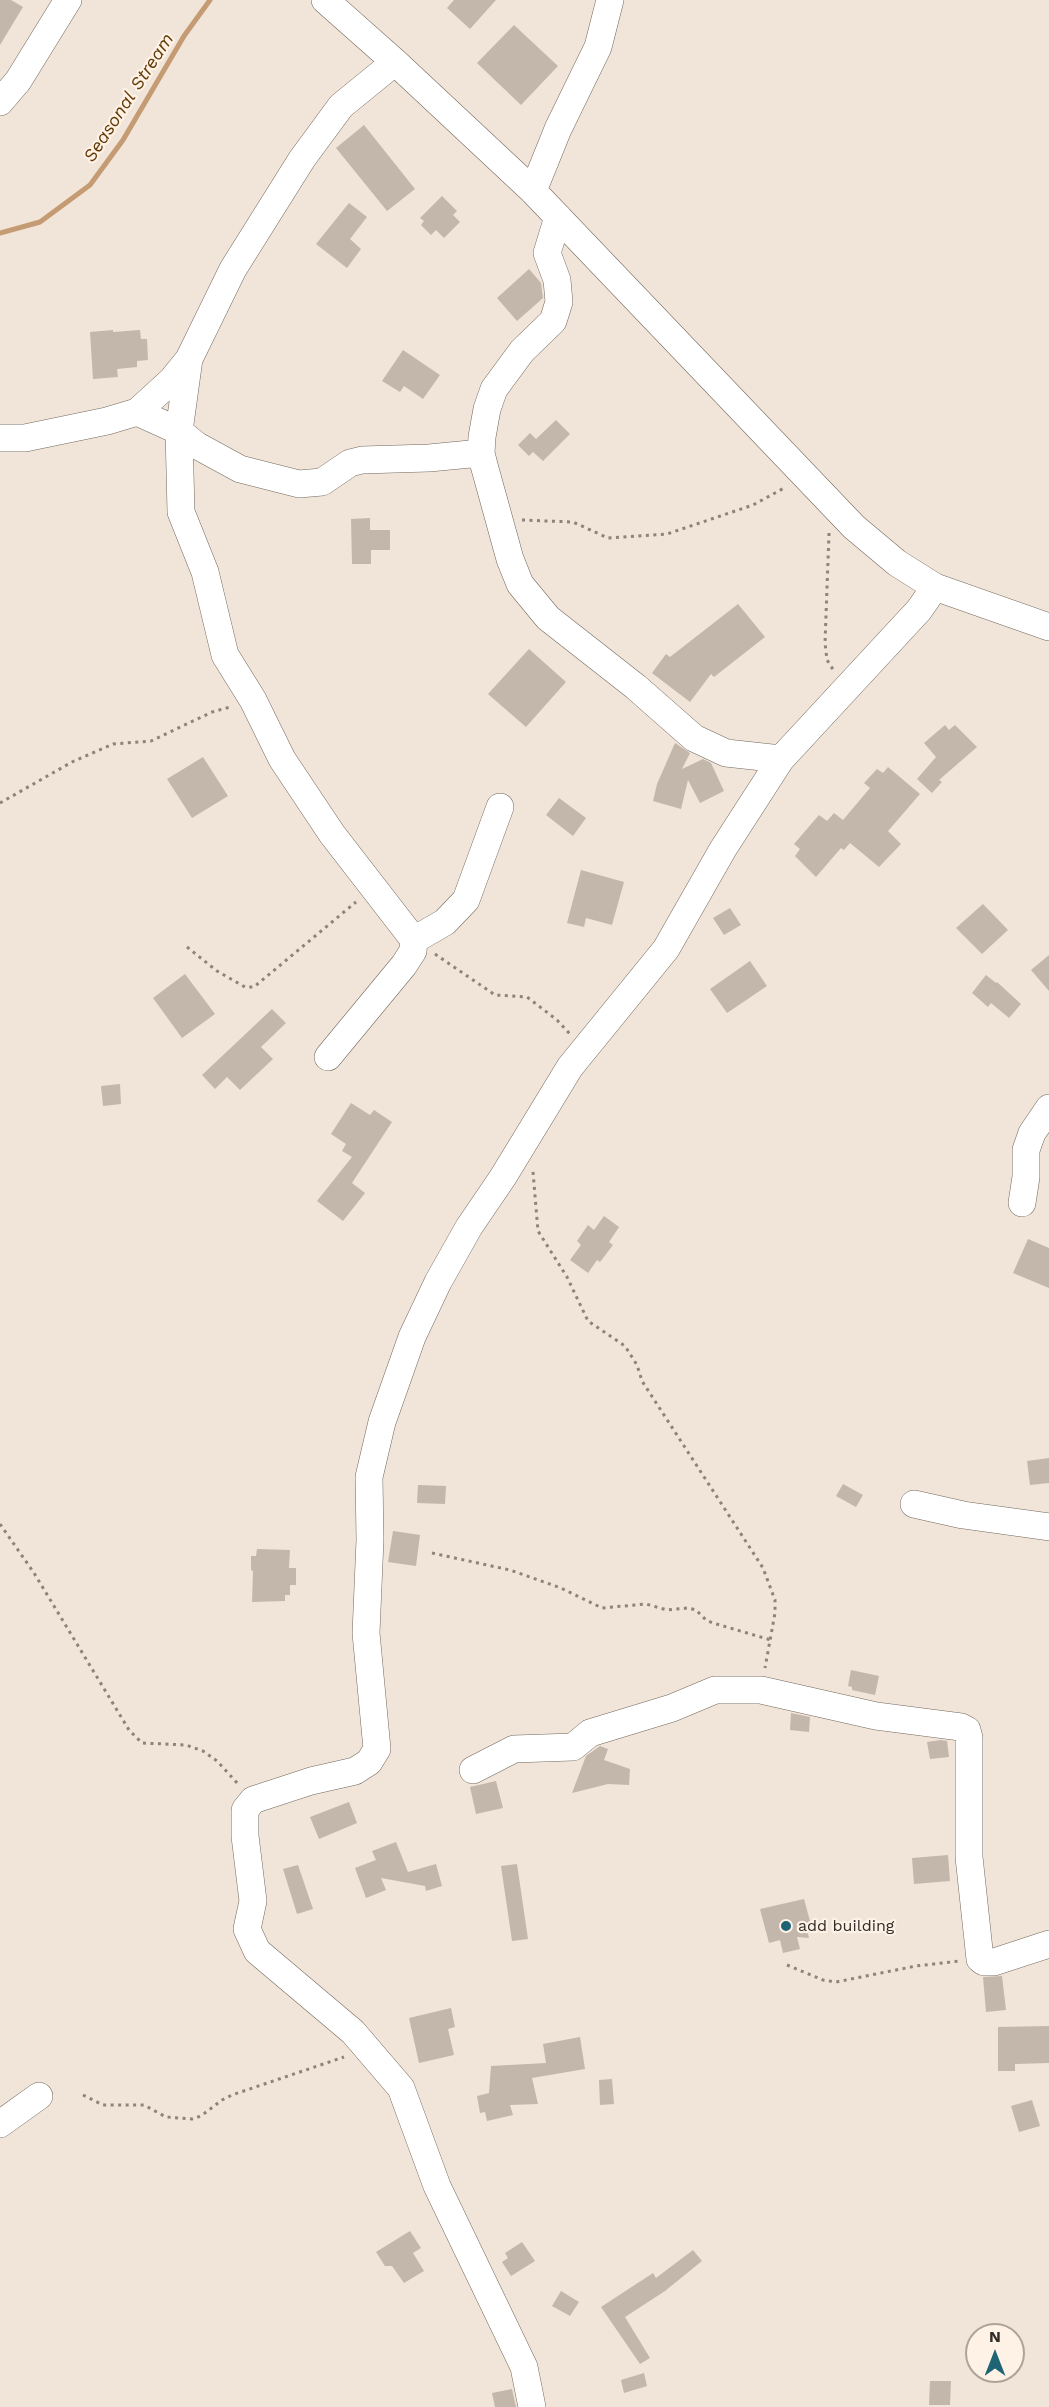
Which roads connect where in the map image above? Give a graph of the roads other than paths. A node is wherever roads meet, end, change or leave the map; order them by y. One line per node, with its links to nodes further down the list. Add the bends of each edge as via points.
1 (68, 0): 5 (street, via 18,81)
2 (325, 0): 4 (street)
3 (610, 0): 6 (street, via 598,46)
4 (395, 62): 6 (street); 8 (street, via 342,106 302,159 233,269)
5 (0, 102)
6 (533, 191): 7 (street)
7 (558, 217): 12 (street, via 547,253 557,280 559,302 553,321 522,351 494,389); 13 (street, via 854,527 897,563)
8 (189, 359): 9 (street); 10 (street)
9 (137, 412): 10 (street); 11 (street, via 25,438)
10 (179, 431): 12 (street, via 240,469 299,484 322,482 362,460); 17 (street, via 181,512 205,572 225,656 253,700 282,759 332,834)
11 (0, 438)
12 (481, 453): 15 (street, via 520,584 548,618 694,738 726,753)
13 (935, 587): 14 (street); 15 (street, via 919,610)
14 (1049, 627)
15 (781, 759): 27 (street, via 666,948 570,1067 468,1227 412,1337 382,1422 369,1476 366,1633 377,1749 369,1762 355,1771 311,1780 253,1800 245,1810 253,1900 247,1929 257,1952 353,2032 401,2088 437,2186 524,2367)
16 (500, 807): 17 (street, via 466,900 445,922)
17 (414, 940): 18 (street, via 413,951 404,965)
18 (328, 1057)
19 (1049, 1108): 20 (street, via 1026,1150)
20 (1022, 1203)
21 (914, 1504): 22 (street)
22 (1049, 1527)
23 (473, 1770): 24 (street, via 514,1749 573,1747 590,1733 672,1708 715,1690 761,1690 876,1716 961,1727 968,1730 969,1857 980,1959 994,1962)
24 (1049, 1944)
25 (39, 2096): 26 (street)
26 (0, 2124)
27 (532, 2407)

